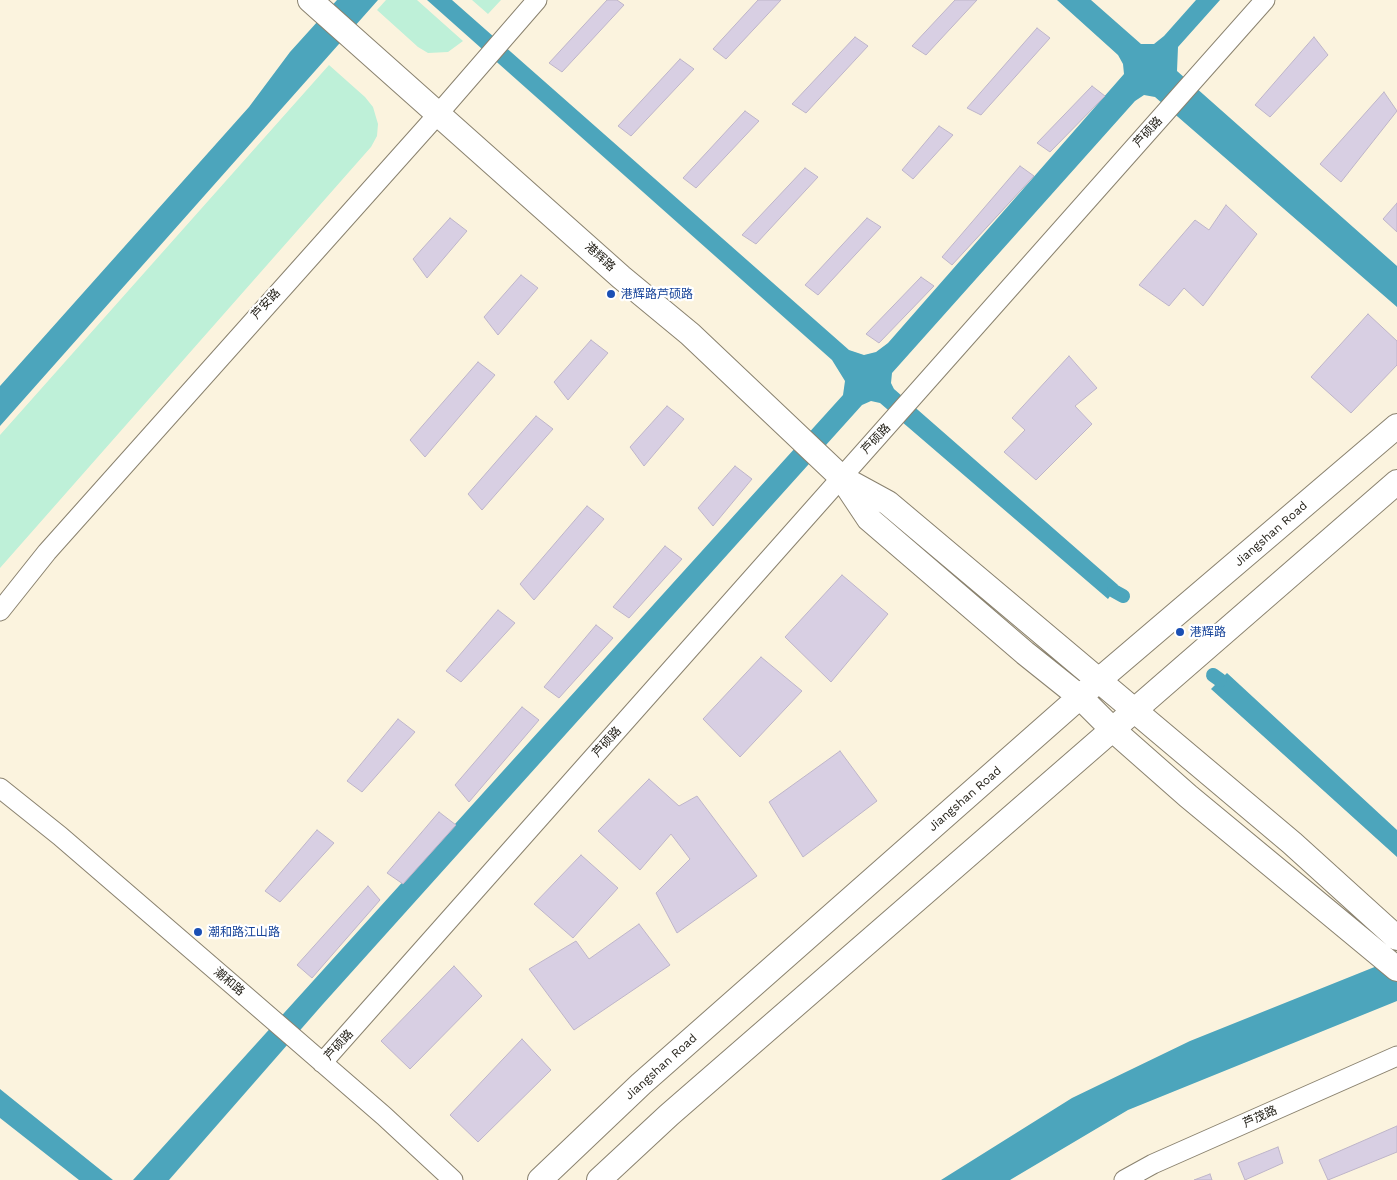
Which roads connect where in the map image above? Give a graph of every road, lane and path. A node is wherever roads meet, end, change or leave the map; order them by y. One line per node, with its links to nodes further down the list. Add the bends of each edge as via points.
1 (537, 0): 4 (street, 芦安路)
2 (1266, 0): 6 (street, 芦硕路)
3 (314, 3): 4 (main road, 港辉路)
4 (439, 113): 6 (main road, 港辉路, via 690,334); 8 (street, 芦安路, via 47,552)
5 (1397, 426): 9 (main road, Jiangshan Road)
6 (840, 477): 9 (main road, 港辉路, via 888,504); 10 (main road, 港辉路, via 869,519 1025,654); 17 (street, 芦硕路)
7 (1397, 482): 11 (main road)
8 (0, 611)
9 (1099, 680): 10 (main road, Jiangshan Road); 11 (main road, 港辉路)
10 (1080, 697): 12 (main road, 港辉路); 19 (main road, Jiangshan Road, via 649,1077)
11 (1135, 710): 12 (main road); 14 (main road, 港辉路, via 1292,843)
12 (1112, 729): 15 (main road, 港辉路); 20 (main road, via 669,1115)
13 (0, 788): 17 (street, 潮和路)
14 (1393, 935)
15 (1397, 969)
16 (1397, 1056): 21 (street, 芦茂路, via 1153,1164)
17 (322, 1063): 18 (street, 潮和路)
18 (453, 1180)
19 (540, 1180)
20 (599, 1180)
21 (1124, 1180)

